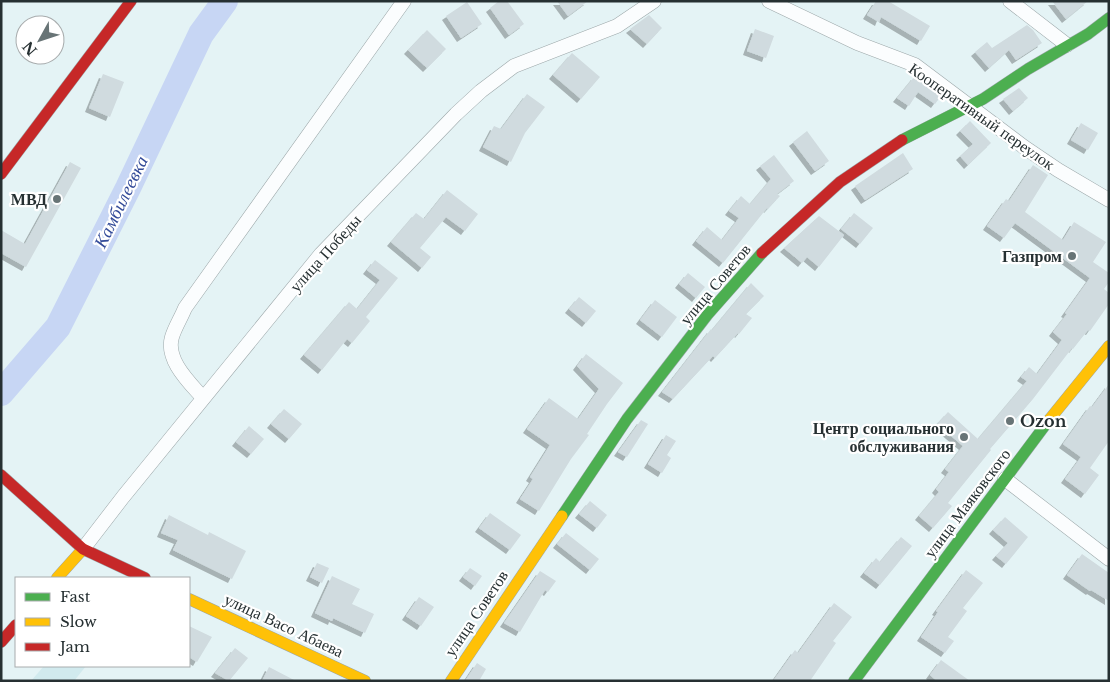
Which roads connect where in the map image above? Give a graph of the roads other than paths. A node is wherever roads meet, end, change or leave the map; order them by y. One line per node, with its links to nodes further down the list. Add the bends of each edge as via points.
1 (130, 1): 9 (street)
2 (404, 1): 12 (street, via 185,308 171,338 172,355)
3 (654, 1): 12 (street, улица Победы, via 617,26 514,66 481,91 321,254)
4 (770, 1): 8 (street, Кооперативный переулок, via 857,43 915,65)
5 (1010, 1): 7 (street)
6 (1109, 18): 7 (street, улица Советов)
7 (1067, 45): 8 (street, улица Советов)
8 (970, 107): 10 (street, Кооперативный переулок, via 1051,166); 23 (street, улица Советов, via 905,138 840,182 765,250 708,314 627,419)
9 (1, 174)
10 (1109, 200)
11 (1109, 346): 14 (street, улица Маяковского)
12 (203, 398): 15 (street, улица Победы)
13 (1, 475): 15 (street)
14 (1005, 479): 16 (street); 24 (street, улица Маяковского)
15 (83, 549): 17 (street, улица Победы); 18 (street)
16 (1109, 558)
17 (58, 577)
18 (143, 577)
19 (190, 599): 22 (street, улица Васо Абаева)
20 (15, 626): 21 (street)
21 (1, 642)
22 (365, 681)
23 (450, 681)
24 (854, 681)

